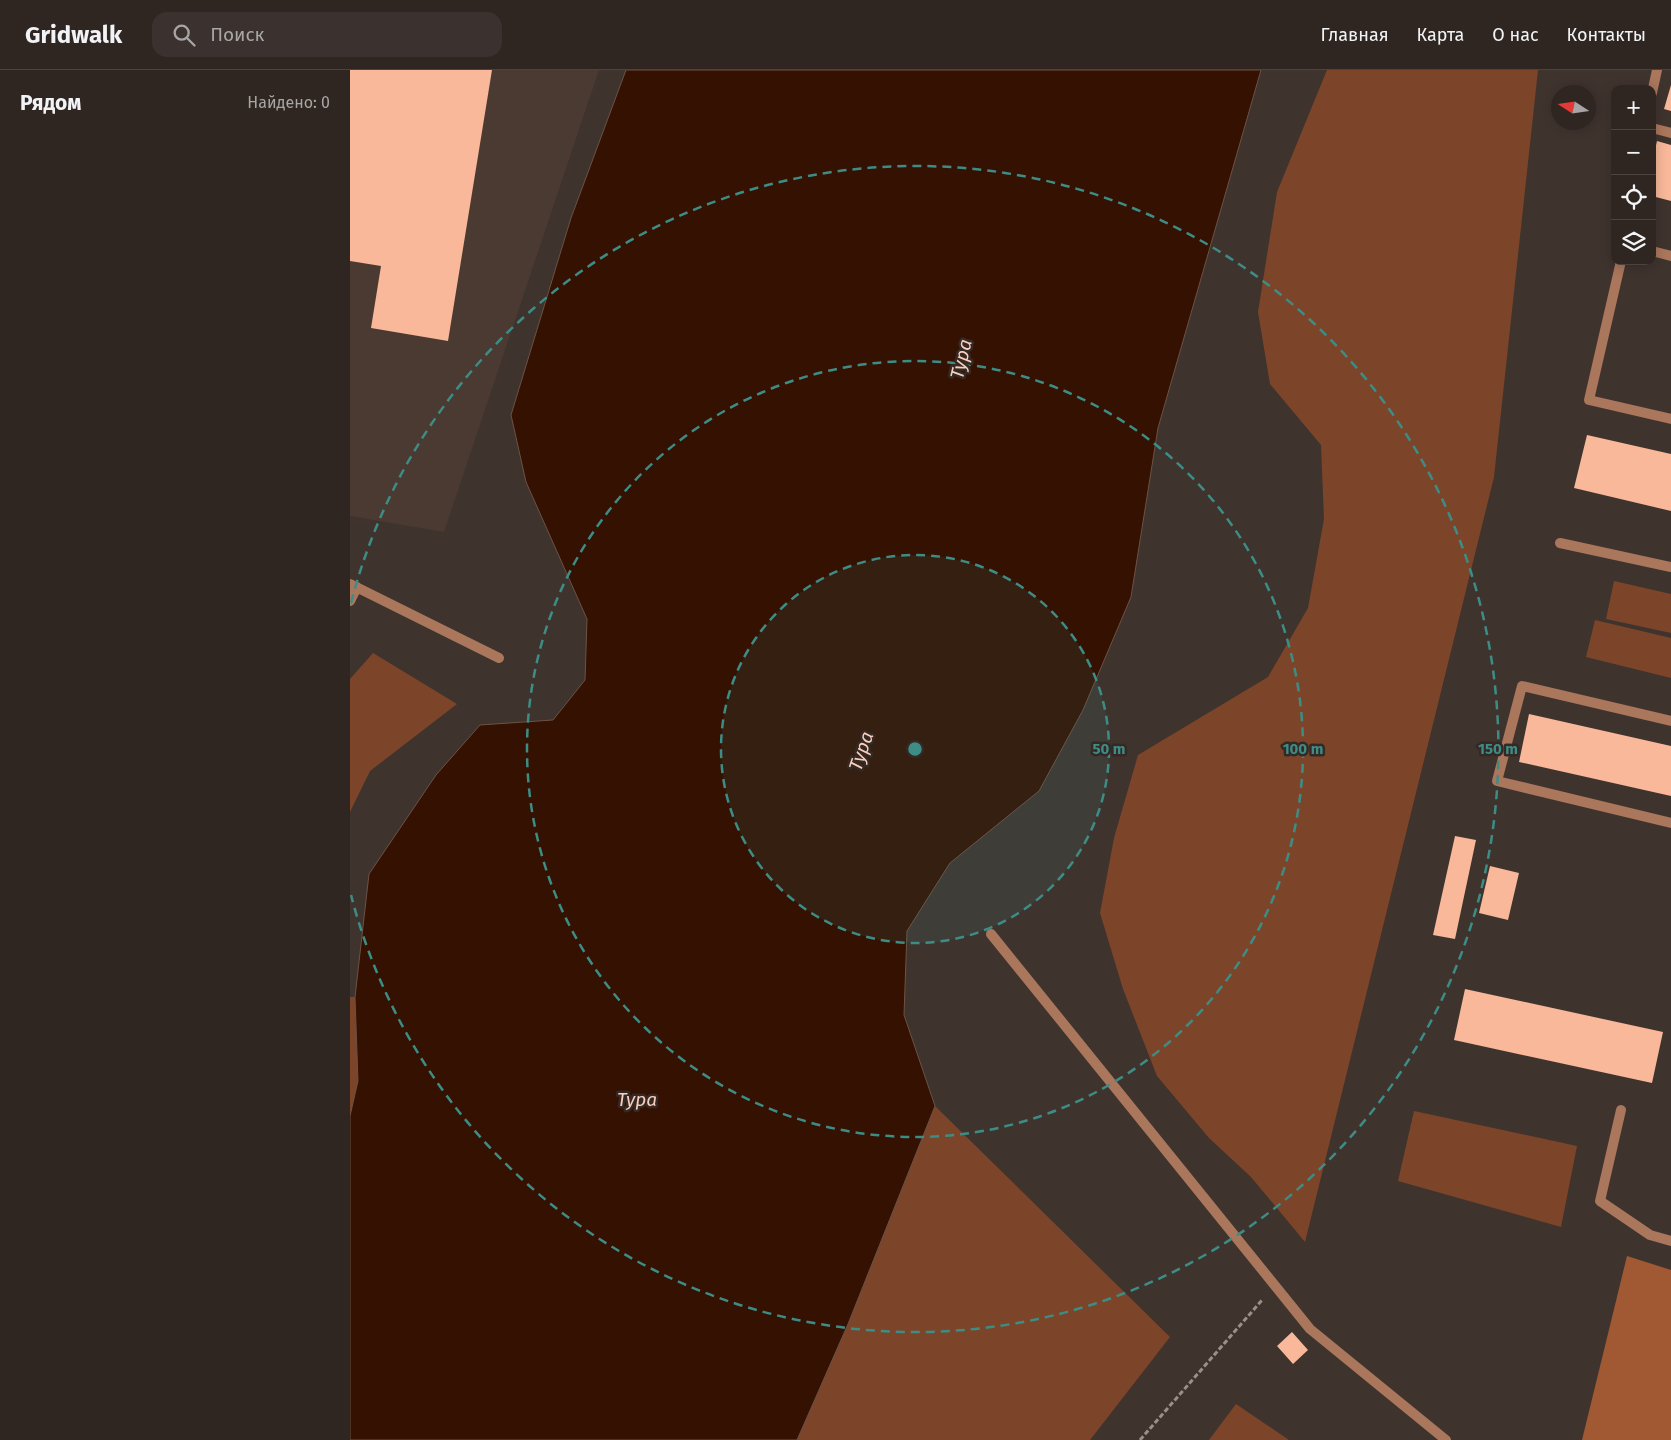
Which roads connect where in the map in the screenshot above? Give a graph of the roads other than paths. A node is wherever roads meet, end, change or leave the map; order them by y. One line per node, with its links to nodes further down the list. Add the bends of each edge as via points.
1 (1657, 70): 2 (street)
2 (1654, 85)
3 (1656, 129): 4 (street)
4 (1671, 133)
5 (1656, 253): 6 (street)
6 (1671, 256)
7 (1619, 265): 8 (street, via 1589,400)
8 (1671, 419)
9 (1560, 543): 10 (street)
10 (1671, 567)
11 (354, 586): 12 (street); 13 (street)
12 (350, 601)
13 (499, 658)
14 (1671, 721): 15 (street, via 1522,686 1498,781)
15 (1671, 823)
16 (991, 934): 19 (street, via 1310,1329)
17 (1621, 1110): 18 (street, via 1600,1201 1650,1235)
18 (1671, 1241)
19 (1446, 1440)

